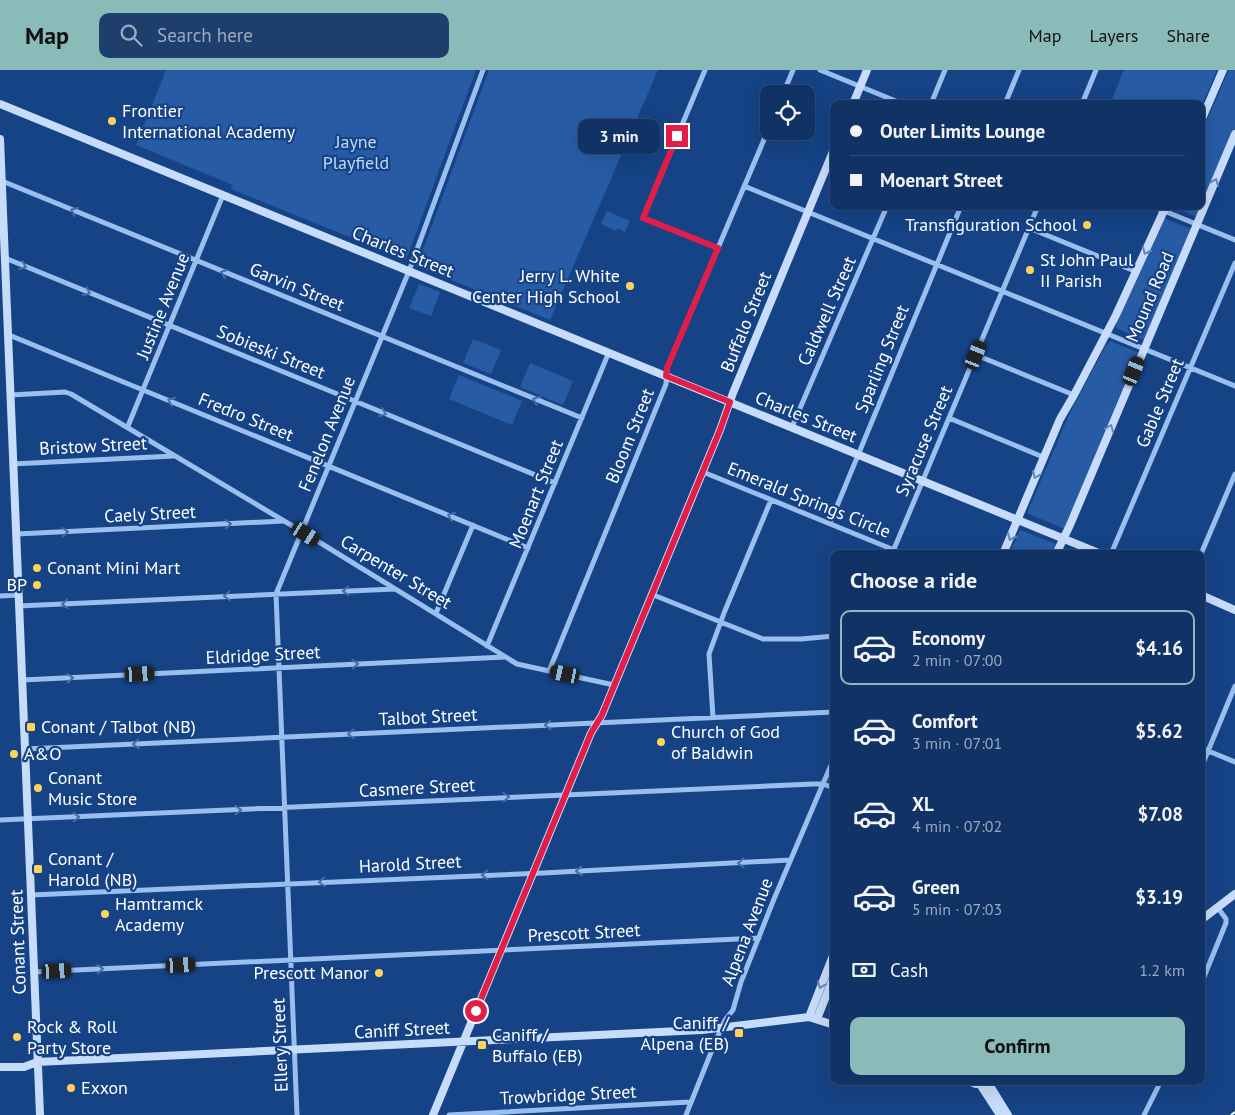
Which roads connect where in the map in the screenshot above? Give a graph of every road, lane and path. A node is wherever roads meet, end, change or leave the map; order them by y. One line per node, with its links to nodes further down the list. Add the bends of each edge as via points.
1 (483, 70): 43 (street, Fenelon Avenue)
2 (705, 70): 38 (street, via 643,218)
3 (793, 70): 10 (street)
4 (820, 70): 11 (street)
5 (867, 70): 11 (street)
6 (945, 70): 14 (street)
7 (1019, 70): 15 (street)
8 (1096, 70): 16 (street)
9 (1223, 70): 18 (street)
10 (787, 85)
11 (860, 87): 12 (street); 13 (street)
12 (855, 100)
13 (892, 100)
14 (933, 100)
15 (1006, 100)
16 (1084, 100)
17 (0, 104): 25 (street, Charles Street)
18 (1205, 113)
19 (1235, 134): 26 (street, Mound Road, one-way to 19)
20 (0, 139): 23 (street, Conant Street)
21 (764, 140): 24 (street, Bloom Street)
22 (830, 158): 33 (street, Buffalo Street)
23 (2, 181): 39 (street, Conant Street); 40 (street, Garvin Street, one-way to 23)
24 (744, 186): 33 (street); 38 (street, Bloom Street)
25 (223, 195): 40 (street, Justine Avenue); 43 (street, Charles Street)
26 (1205, 206)
27 (885, 210): 36 (street, Caldwell Street)
28 (959, 210): 42 (street, Sparling Street)
29 (1036, 210): 35 (street, Syracuse Street)
30 (1165, 210): 44 (street, Mound Road, one-way to 44)
31 (1167, 210): 34 (street)
32 (1203, 210): 34 (street, Mound Road, one-way to 32)
33 (807, 211): 36 (street); 62 (street, Buffalo Street)
34 (1197, 225): 37 (street); 50 (street, Mound Road)
35 (1029, 228): 44 (street); 45 (street, Syracuse Street)
36 (874, 238): 42 (street); 66 (street, Caldwell Street)
37 (1235, 240)
38 (718, 248): 56 (street, Bloom Street)
39 (5, 258): 46 (street, Sobieski Street, one-way to 46); 48 (street, Conant Street)
40 (196, 261): 46 (street, Justine Avenue); 49 (street, Garvin Street, one-way to 40)
41 (1235, 263): 53 (street, Gable Street)
42 (937, 264): 45 (street); 67 (street, Sparling Street)
43 (409, 271): 49 (street, Fenelon Avenue); 51 (street, Charles Street)
44 (1137, 272): 47 (street, Mound Road)
45 (1002, 290): 47 (street); 52 (street, Syracuse Street)
46 (170, 326): 58 (street, Justine Avenue); 61 (street, Sobieski Street)
47 (1107, 333): 50 (street); 60 (street, Mound Road)
48 (9, 335): 54 (street, Conant Street); 58 (street, Fredro Street)
49 (382, 337): 61 (street, Fenelon Avenue); 63 (street, Garvin Street, one-way to 49)
50 (1144, 348): 53 (street); 83 (street, Mound Road, one-way to 50)
51 (608, 352): 56 (street, Charles Street); 63 (street, Moenart Street)
52 (976, 355): 60 (street); 64 (street, Syracuse Street)
53 (1190, 368): 57 (street); 89 (street, Gable Street)
54 (10, 370): 55 (street); 59 (street, Conant Street)
55 (2, 371)
56 (666, 376): 62 (street, Charles Street); 105 (street, Bloom Street, via 666,384)
57 (1235, 386)
58 (144, 390): 65 (street, Justine Avenue); 71 (street, Fredro Street, one-way to 58)
59 (11, 395): 65 (street, Carpenter Street, via 68,393); 70 (street, Conant Street)
60 (1074, 395): 69 (street, Mound Road)
61 (355, 401): 71 (street, Fenelon Avenue); 75 (street, Sobieski Street, one-way to 75)
62 (730, 402): 66 (street, Charles Street); 72 (street, Buffalo Street)
63 (582, 418): 75 (street, Moenart Street)
64 (949, 418): 69 (street); 74 (street, Syracuse Street)
65 (127, 426): 68 (street, Carpenter Street)
66 (792, 427): 67 (street, Charles Street)
67 (858, 454): 74 (street, Charles Street); 79 (street, Sparling Street)
68 (175, 456): 70 (street, Bristow Street); 78 (street, Carpenter Street)
69 (1043, 457): 77 (street, Mound Road, one-way to 77)
70 (12, 464): 82 (street, Conant Street)
71 (329, 466): 80 (street, Fredro Street, one-way to 71); 81 (street, Fenelon Avenue)
72 (703, 472): 76 (street, Emerald Springs Circle); 93 (street, Buffalo Street)
73 (1235, 474): 90 (street)
74 (923, 480): 77 (street, Charles Street); 85 (street, Syracuse Street)
75 (555, 483): 84 (street, Moenart Street)
76 (770, 500): 79 (street, Emerald Springs Circle); 100 (street)
77 (1018, 519): 83 (street, Charles Street); 86 (street, Mound Road, one-way to 86)
78 (284, 521): 81 (street, Carpenter Street); 82 (street, Caely Street, one-way to 78)
79 (830, 523): 85 (street, Emerald Springs Circle)
80 (473, 524): 84 (street, Fredro Street); 99 (street)
81 (301, 531): 91 (street, Carpenter Street); 92 (street, Fenelon Avenue)
82 (16, 534): 94 (street, Conant Street)
83 (1064, 538): 87 (street, Mound Road); 88 (street, Charles Street)
84 (528, 548): 102 (street, Moenart Street)
85 (894, 549)
86 (1005, 550)
87 (1058, 550)
88 (1092, 550)
89 (1113, 550)
90 (1203, 550)
91 (395, 589): 92 (street, one-way to 92); 99 (street, Carpenter Street)
92 (276, 594): 97 (street, one-way to 97); 104 (street, Fenelon Avenue)
93 (651, 594): 100 (street); 107 (street, Buffalo Street)
94 (18, 595): 95 (street); 97 (street, Conant Street)
95 (0, 596)
96 (1205, 598): 98 (street)
97 (18, 606): 106 (street, Conant Street)
98 (1235, 610)
99 (436, 613): 102 (street, Carpenter Street)
100 (721, 622): 101 (street, via 763,639); 110 (street, via 709,654)
101 (830, 636)
102 (487, 646): 103 (street, Carpenter Street)
103 (505, 657): 104 (street, Eldridge Street, one-way to 103); 105 (street, Carpenter Street, via 523,666)
104 (278, 668): 106 (street, Eldridge Street, one-way to 104); 112 (street, Fenelon Avenue)
105 (549, 671): 107 (street, Carpenter Street)
106 (22, 680): 113 (street, Conant Street)
107 (614, 685): 111 (street, Buffalo Street)
108 (1235, 686): 115 (street)
109 (830, 712): 110 (street, Talbot Street)
110 (713, 718): 111 (street, Talbot Street)
111 (597, 723): 112 (street, Talbot Street, one-way to 112); 121 (street, Buffalo Street)
112 (282, 737): 113 (street, Talbot Street, one-way to 113); 122 (street, Fenelon Avenue)
113 (25, 749): 123 (street, Conant Street)
114 (1205, 750): 115 (street)
115 (1208, 751): 116 (street); 117 (street)
116 (1205, 758)
117 (1235, 762)
118 (830, 767): 119 (street, Alpena Avenue)
119 (823, 784): 120 (street, Casmere Street); 121 (street, Casmere Street); 125 (street, Alpena Avenue)
120 (830, 787)
121 (566, 795): 122 (street, Casmere Street, one-way to 121); 126 (street, Buffalo Street)
122 (285, 808): 123 (street, Casmere Street, one-way to 122); 127 (street, Fenelon Avenue)
123 (28, 819): 124 (street, Casmere Street); 129 (street, Conant Street)
124 (0, 820)
125 (790, 860): 126 (street, Harold Street, one-way to 126); 132 (street, Alpena Avenue)
126 (533, 872): 127 (street, Harold Street, one-way to 127); 133 (street, Buffalo Street)
127 (288, 884): 129 (street, Harold Street); 134 (street, Ellery Street)
128 (1235, 894): 130 (street)
129 (31, 895): 136 (street, Conant Street)
130 (1218, 908): 131 (street); 137 (street, via 1226,918 1226,924)
131 (1205, 917)
132 (759, 938): 133 (street, Prescott Street); 141 (street, Alpena Avenue, via 733,1010)
133 (501, 950): 134 (street, Prescott Street); 142 (street, Buffalo Street)
134 (290, 960): 136 (street, Prescott Street, one-way to 134); 143 (street, Ellery Street)
135 (830, 965): 139 (street, one-way to 139)
136 (34, 972): 144 (street, Conant Street)
137 (1205, 974)
138 (830, 984): 139 (street)
139 (813, 1018): 140 (street, Caniff Street); 141 (street, Caniff Street)
140 (830, 1024)
141 (722, 1028): 142 (street, Caniff Street); 149 (street, Alpena Avenue)
142 (464, 1042): 143 (street, Caniff Street); 152 (street, Buffalo Street)
143 (294, 1050): 144 (street, Caniff Street); 151 (street, Ellery Street)
144 (37, 1062): 145 (street, Caniff Street, via 24,1067); 150 (street, Conant Street)
145 (0, 1067)
146 (981, 1085): 155 (street, bridge)
147 (989, 1085): 156 (street)
148 (1159, 1085): 157 (street)
149 (690, 1102): 153 (street, Trowbridge Street); 154 (street, Alpena Avenue)
150 (40, 1115)
151 (297, 1115)
152 (433, 1115)
153 (449, 1115)
154 (686, 1115)
155 (1000, 1115)
156 (1008, 1115)
157 (1144, 1115)

